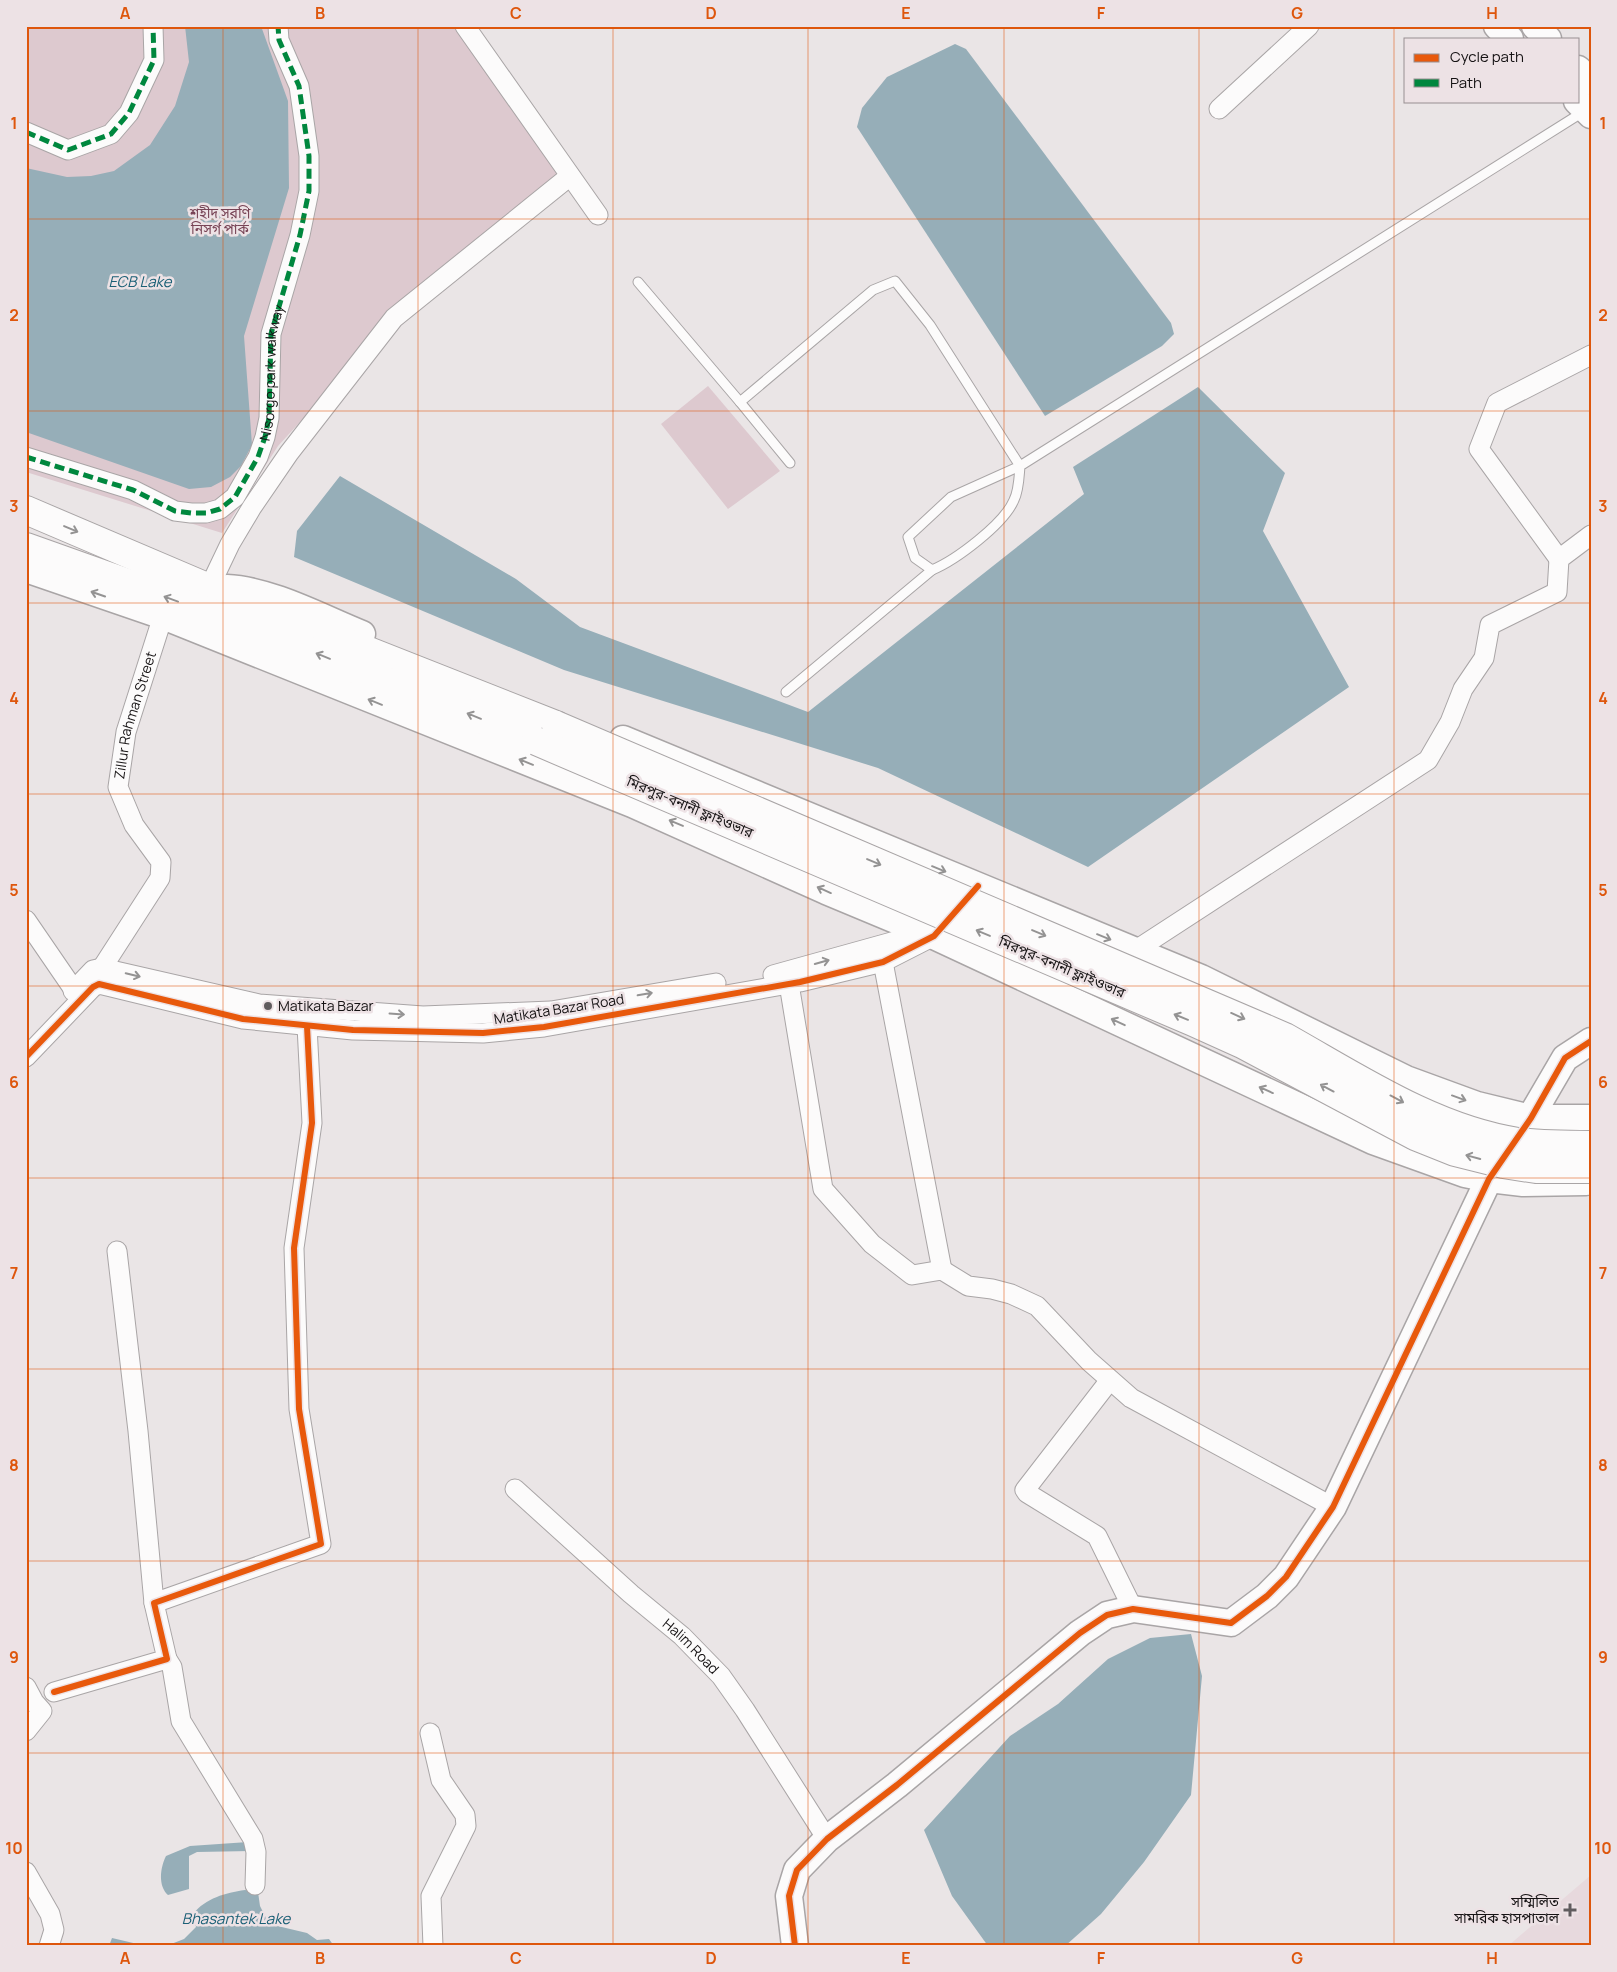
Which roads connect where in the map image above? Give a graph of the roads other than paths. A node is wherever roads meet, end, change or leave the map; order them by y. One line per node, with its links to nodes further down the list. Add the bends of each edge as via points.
1 (153, 26): 13 (street, via 154,60 129,113 110,134 68,150)
2 (278, 26): 19 (street, Nisorgo park walkway, via 279,40 298,86 309,156 309,191 300,235 271,334 269,418 258,457 235,497 220,509 191,513 175,511 133,490)
3 (464, 26): 14 (street)
4 (1310, 26): 11 (street)
5 (1497, 26): 7 (main road)
6 (1535, 26): 8 (main road)
7 (1509, 38)
8 (1547, 38)
9 (1580, 71): 10 (main road)
10 (1591, 82)
11 (1219, 109)
12 (1584, 109): 21 (lane, via 1313,284)
13 (26, 132)
14 (570, 176): 15 (street); 28 (street, via 394,318 252,507)
15 (598, 215)
16 (638, 282): 18 (lane)
17 (1591, 355): 25 (street, via 1497,403 1479,449)
18 (740, 402): 20 (lane); 21 (lane, via 873,290 894,281 930,325)
19 (26, 457)
20 (790, 463)
21 (1020, 466): 27 (lane, via 1014,502 993,528 946,564); 27 (lane, via 951,497 908,537 915,558)
22 (26, 510): 28 (main road, one-way to 28)
23 (1591, 535): 25 (street)
24 (26, 547): 31 (main road, one-way to 24)
25 (1559, 558): 35 (street, via 1557,592 1490,625 1484,658 1463,688 1450,722 1428,760)
26 (26, 569): 29 (main road, one-way to 26)
27 (932, 570): 30 (lane)
28 (210, 588): 31 (main road); 32 (main road, one-way to 32, via 240,589 265,595)
29 (163, 616): 34 (main road, one-way to 29, via 632,804); 37 (street, Zillur Rahman Street, via 126,732 118,787 134,825 161,862 160,878)
30 (786, 692)
31 (546, 733): 46 (main road, মিরপুর-বনানী ফ্লাইওভার, one-way to 46, bridge, via 1286,1037 1400,1101 1445,1120 1518,1142); 47 (main road, মিরপুর-বনানী ফ্লাইওভার, one-way to 31, bridge, via 1536,1169 1503,1164 1455,1152 1415,1136 1242,1044)
32 (978, 886): 34 (street, Matikata Bazar Road); 35 (main road, one-way to 35)
33 (26, 920): 39 (street)
34 (924, 932): 36 (street, Matikata Bazar Road); 37 (street, Matikata Bazar Road, one-way to 34, via 259,1004 423,1016 551,1011 780,974); 48 (main road, one-way to 34, via 1465,1174 1373,1141)
35 (1136, 950): 44 (main road, one-way to 44, via 1201,978 1406,1079 1476,1105)
36 (883, 962): 38 (street, Matikata Bazar Road); 51 (street)
37 (102, 968): 39 (street, via 93,970)
38 (789, 984): 40 (street, Matikata Bazar Road, via 544,1027 483,1033); 51 (street, via 823,1190 872,1244 912,1275)
39 (74, 990): 41 (street)
40 (307, 1026): 43 (street, Matikata Bazar Road, via 242,1019 99,984); 55 (street, via 312,1123 294,1258 299,1409 321,1544)
41 (26, 1038)
42 (1591, 1041): 44 (main road, via 1565,1058)
43 (26, 1057)
44 (1531, 1118): 45 (main road); 48 (main road)
45 (1591, 1118)
46 (1591, 1145)
47 (1591, 1169)
48 (1489, 1179): 49 (main road, via 1523,1184); 54 (main road)
49 (1591, 1182)
50 (117, 1251): 55 (street)
51 (942, 1270): 52 (street, via 968,1286 1011,1294 1037,1306)
52 (1110, 1380): 54 (street, via 1144,1406); 56 (street, via 1024,1490 1097,1536)
53 (516, 1489): 62 (street, Halim Road, via 682,1636 721,1676)
54 (1333, 1507): 56 (main road, via 1286,1576 1267,1596 1231,1623)
55 (154, 1603): 57 (street)
56 (1133, 1609): 62 (main road, via 1106,1616 1080,1634)
57 (167, 1659): 59 (street); 64 (street, via 172,1667 181,1721 253,1838)
58 (26, 1687): 60 (street, via 42,1711)
59 (54, 1692)
60 (26, 1731)
61 (430, 1733): 66 (street, via 441,1780 465,1815 466,1826 432,1896)
62 (827, 1839): 67 (main road, via 797,1870 789,1896)
63 (26, 1872): 65 (street, via 50,1914 54,1930)
64 (255, 1885)
65 (49, 1946)
66 (433, 1946)
67 (796, 1946)

